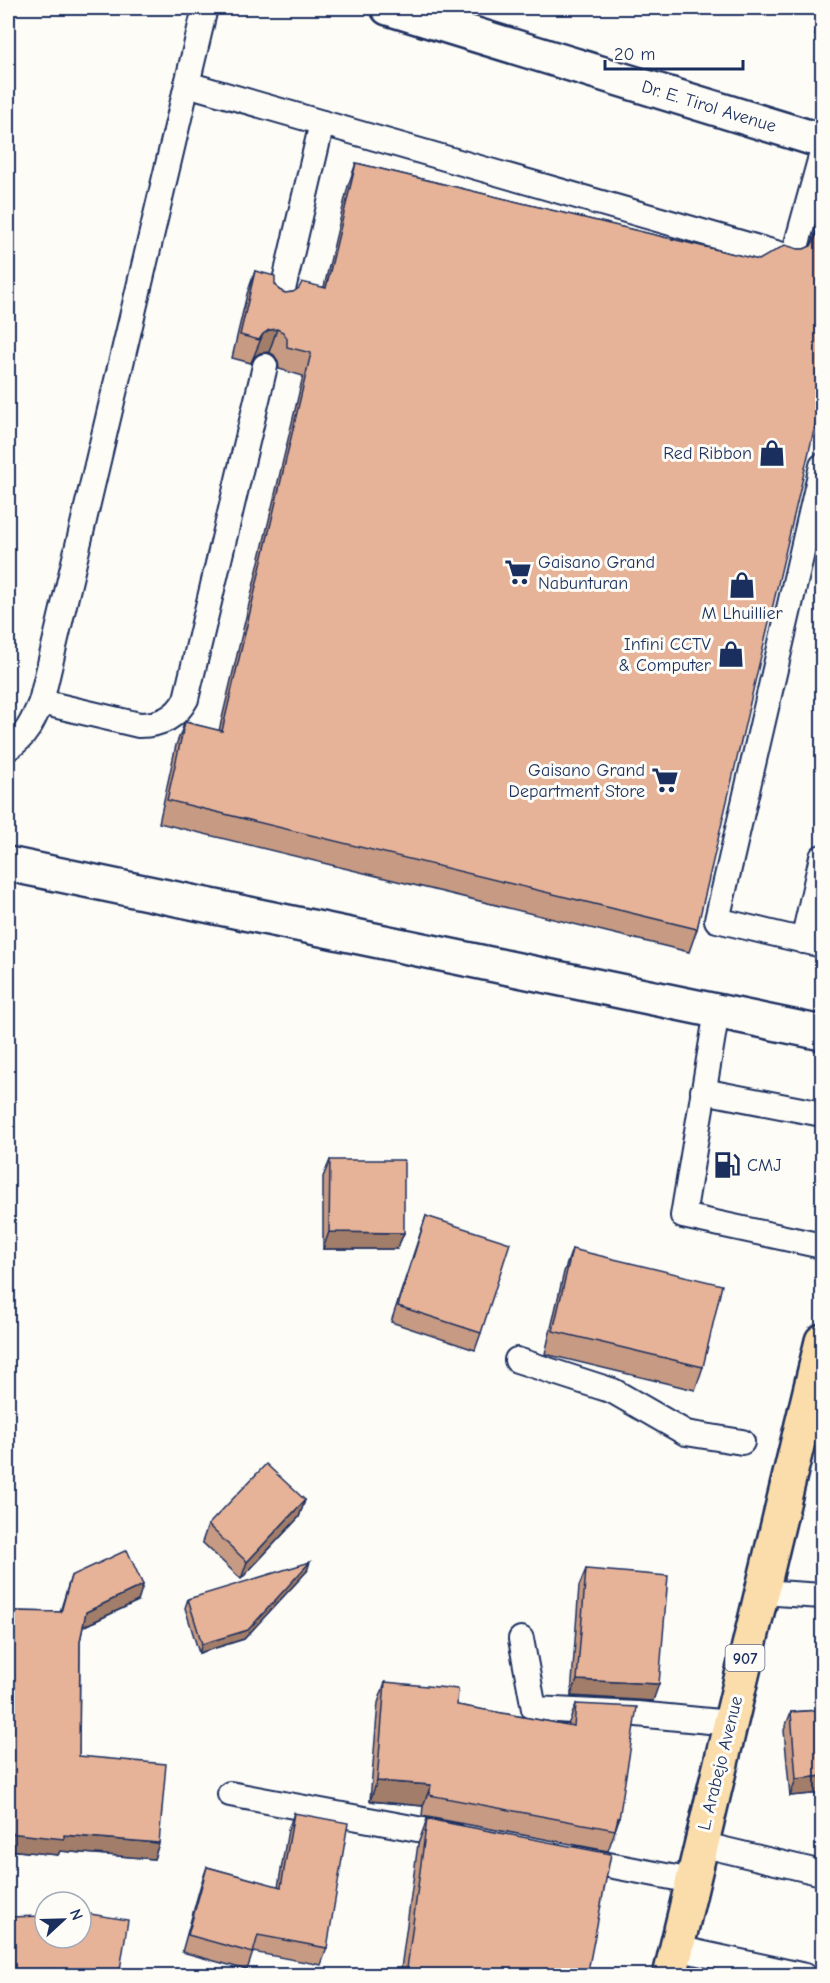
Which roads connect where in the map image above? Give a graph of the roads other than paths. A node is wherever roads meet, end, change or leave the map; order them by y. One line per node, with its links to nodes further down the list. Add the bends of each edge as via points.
1 (205, 8): 3 (lane)
2 (406, 10): 5 (street, Dr. E. Tirol Avenue)
3 (187, 84): 4 (lane); 10 (lane)
4 (322, 123): 6 (lane, via 793,258); 7 (lane)
5 (822, 141)
6 (822, 153)
7 (280, 302)
8 (265, 366): 10 (lane, via 186,699 180,710 154,725 139,725)
9 (822, 466): 14 (lane, via 717,920)
10 (41, 702): 11 (lane, via 31,725)
11 (8, 748)
12 (822, 857): 14 (lane)
13 (8, 864): 15 (street)
14 (813, 943)
15 (717, 1011): 16 (street); 17 (lane)
16 (822, 1033)
17 (703, 1091): 18 (lane); 19 (lane, via 683,1216)
18 (822, 1114)
19 (822, 1246)
20 (822, 1341): 23 (main road, L. Arabejo Avenue / 907)
21 (517, 1360): 22 (lane, via 613,1391 686,1433)
22 (742, 1442)
23 (761, 1592): 24 (lane); 26 (main road, L. Arabejo Avenue / 907)
24 (822, 1596)
25 (521, 1639): 26 (lane, via 534,1708)
26 (730, 1723): 29 (main road, L. Arabejo Avenue / 907)
27 (230, 1794): 28 (lane)
28 (473, 1839)
29 (700, 1844): 31 (lane); 32 (main road, L. Arabejo Avenue / 907)
30 (553, 1855): 32 (lane)
31 (822, 1873)
32 (692, 1881): 33 (main road, L. Arabejo Avenue / 907)
33 (673, 1962): 34 (lane)
34 (805, 1976)

